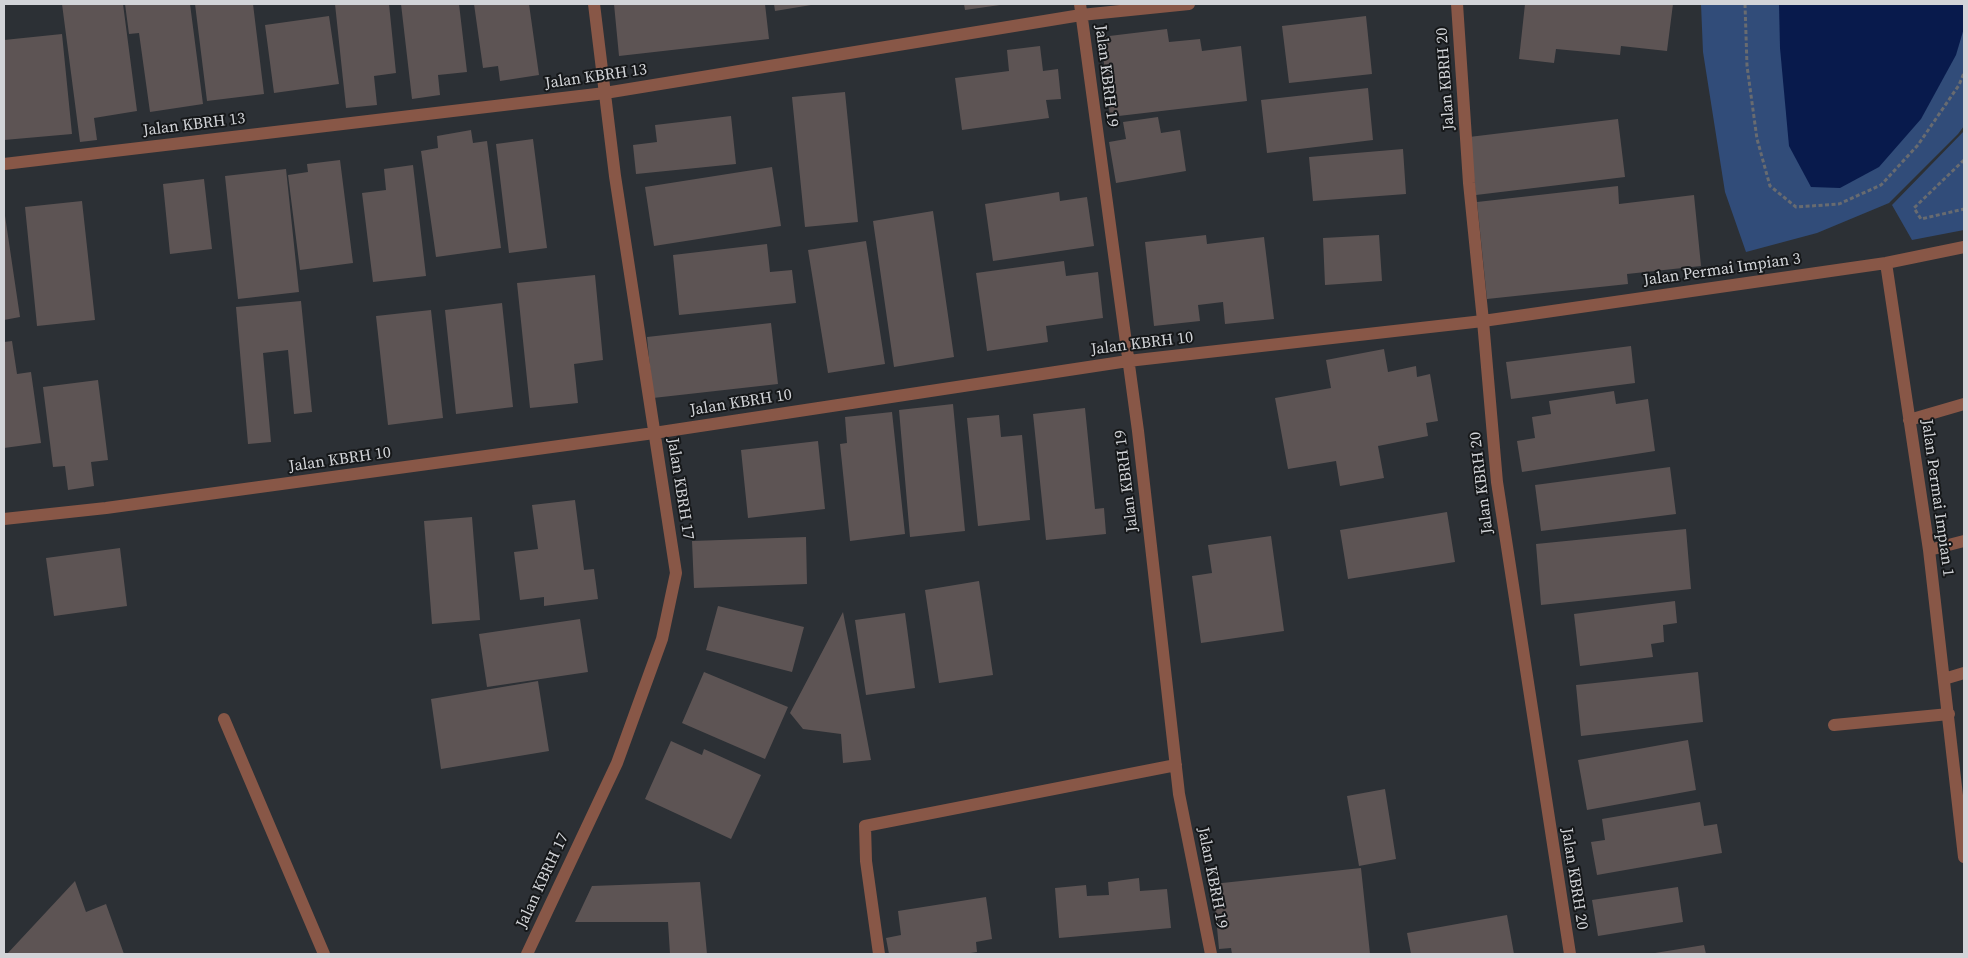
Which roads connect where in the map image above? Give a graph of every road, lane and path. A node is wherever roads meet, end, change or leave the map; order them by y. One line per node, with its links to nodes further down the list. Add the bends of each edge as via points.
1 (594, 4): 7 (street, Jalan KBRH 17)
2 (1189, 4): 5 (street, Jalan KBRH 13)
3 (1457, 4): 13 (street, Jalan KBRH 20, via 1469,183)
4 (1745, 4): 6 (path, via 1747,66 1757,139 1770,186 1796,207 1839,204 1881,185 1918,145)
5 (1081, 9): 7 (street, Jalan KBRH 13); 14 (street, Jalan KBRH 19)
6 (1964, 73)
7 (605, 93): 9 (street, Jalan KBRH 13); 17 (street, Jalan KBRH 17)
8 (1964, 160): 10 (path, via 1914,208 1921,218)
9 (4, 164)
10 (1964, 209)
11 (1964, 247): 12 (street, Jalan Permai Impian 3)
12 (1886, 262): 13 (street, Jalan Permai Impian 3); 16 (street, Jalan Permai Impian 1)
13 (1483, 321): 14 (street, Jalan KBRH 10); 33 (street, Jalan KBRH 20, via 1497,482)
14 (1128, 361): 17 (street, Jalan KBRH 10); 26 (street, Jalan KBRH 19)
15 (1964, 404): 16 (street)
16 (1910, 420): 20 (street, Jalan Permai Impian 1)
17 (654, 433): 18 (street, Jalan KBRH 10); 30 (street, Jalan KBRH 17, via 676,573 662,639 617,763)
18 (4, 519)
19 (1964, 542): 20 (street)
20 (1929, 550): 22 (street, Jalan Permai Impian 1)
21 (1964, 673): 22 (street)
22 (1944, 679): 23 (street, Jalan Permai Impian 1)
23 (1949, 714): 25 (street); 27 (street, Jalan Permai Impian 1)
24 (224, 719): 29 (street)
25 (1834, 725)
26 (1176, 765): 31 (street, via 865,826 866,861); 32 (street, Jalan KBRH 19)
27 (1961, 794): 28 (street, Jalan Permai Impian 1)
28 (1964, 857)
29 (324, 954)
30 (527, 954)
31 (879, 954)
32 (1211, 954)
33 (1570, 954)

